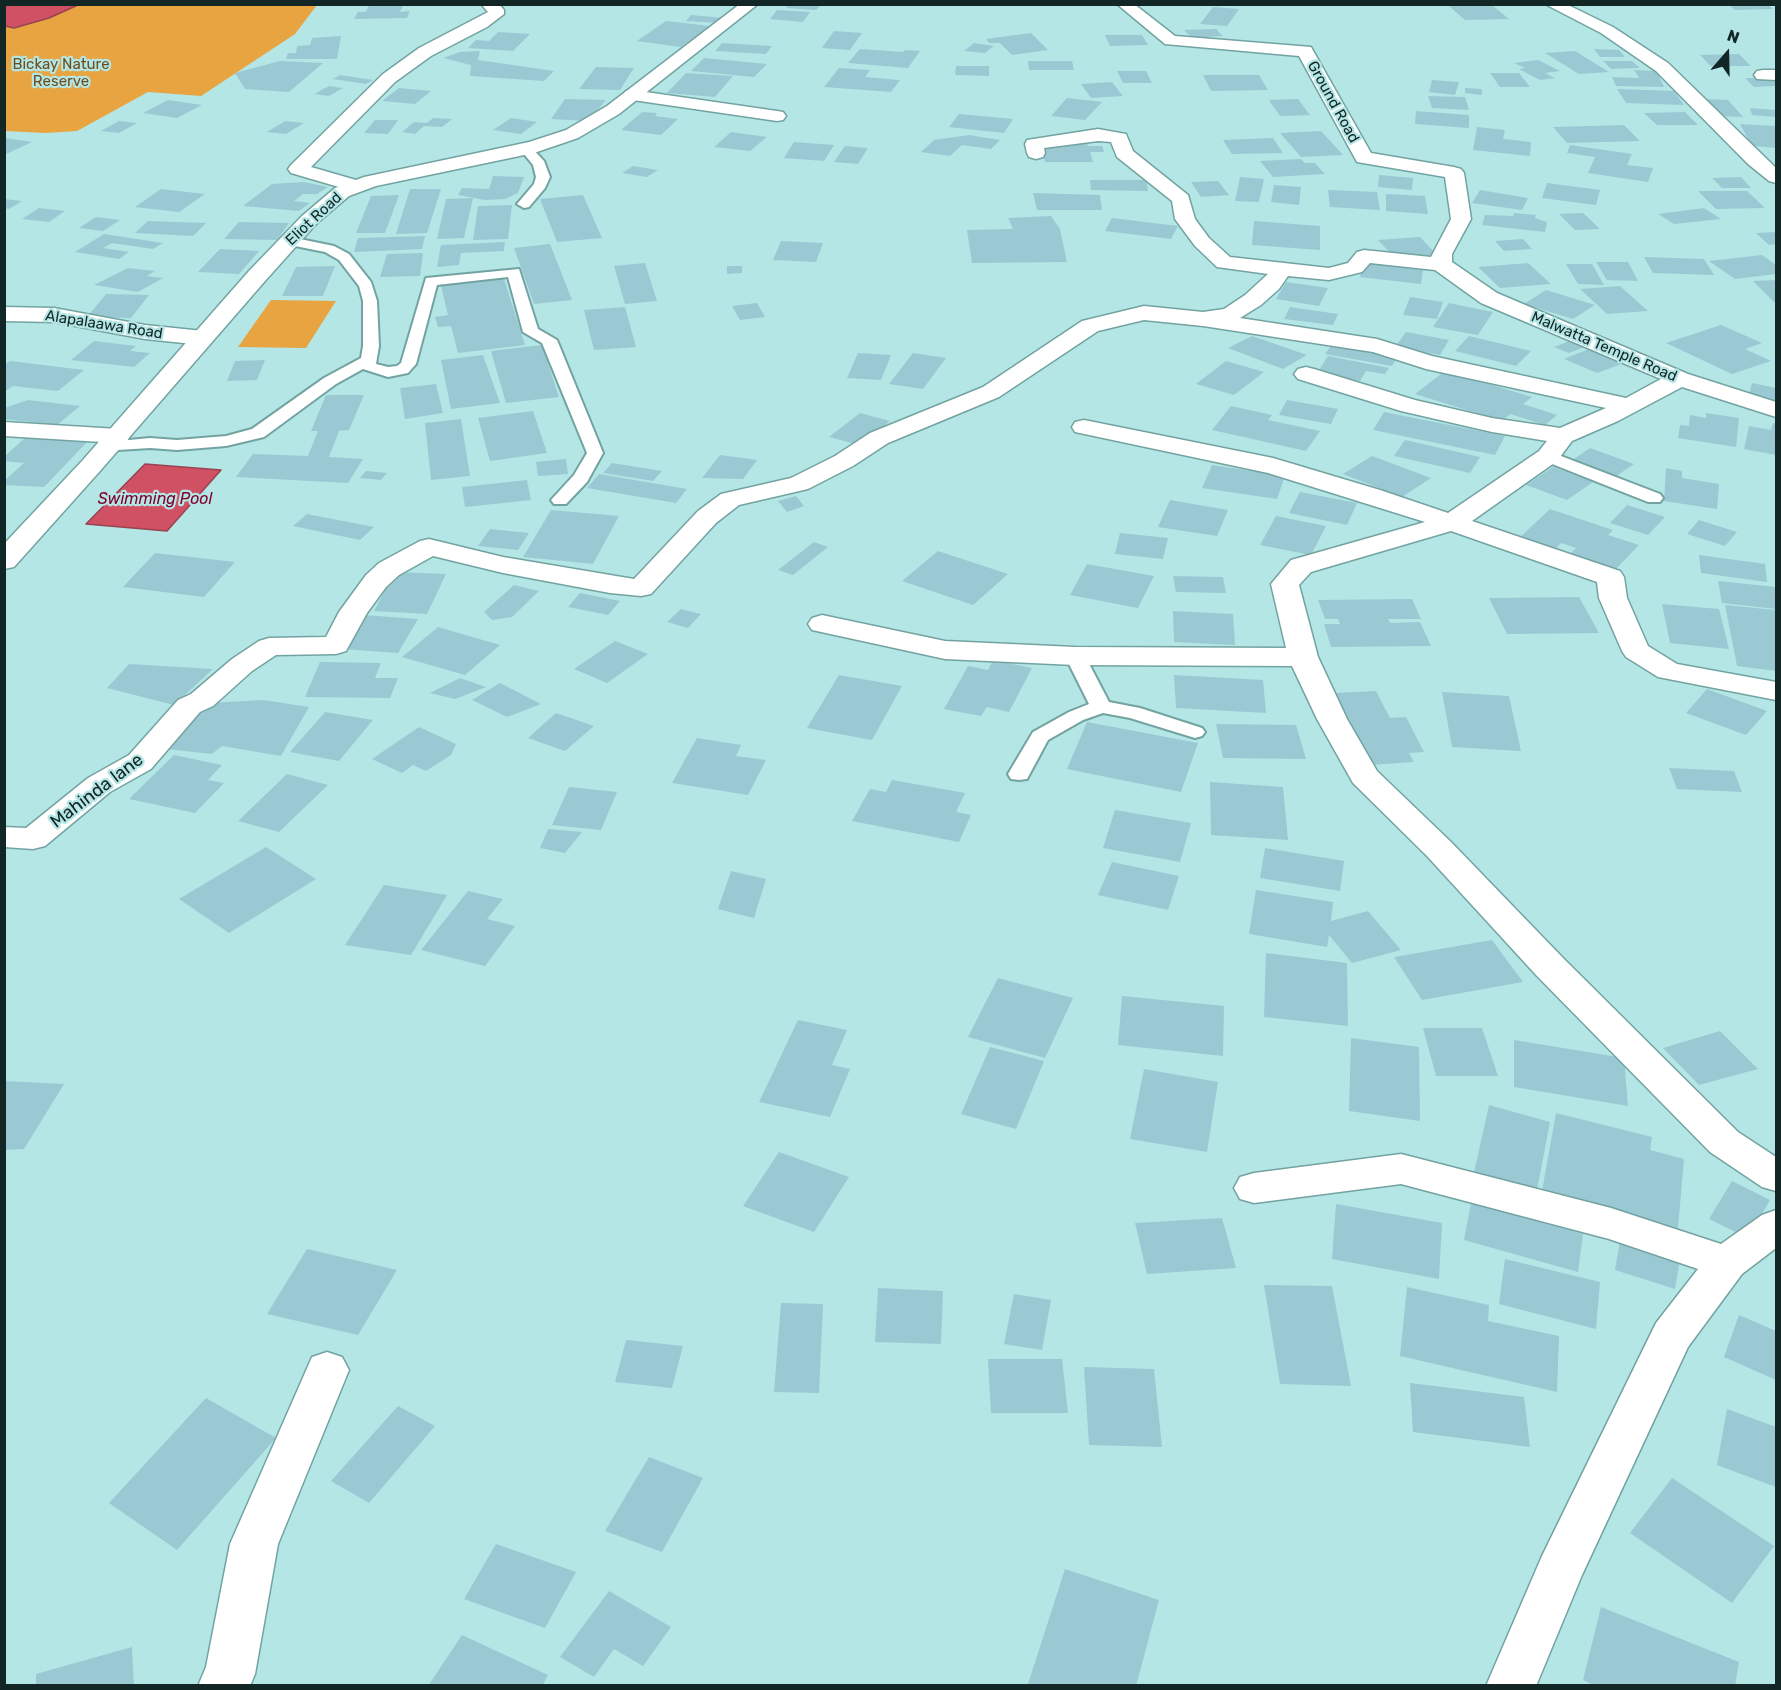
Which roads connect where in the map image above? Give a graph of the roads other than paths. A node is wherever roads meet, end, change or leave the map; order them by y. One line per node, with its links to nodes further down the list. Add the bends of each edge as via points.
1 (488, 4): 10 (street, via 496,14 425,52 389,78 299,166 300,171)
2 (751, 4): 5 (street, Eliot Road)
3 (1124, 4): 13 (street, Ground Road, via 1171,41 1305,51 1364,158 1454,173 1461,219 1442,254)
4 (1552, 4): 9 (street, via 1607,30 1662,67)
5 (632, 95): 6 (street); 7 (street, Eliot Road, via 572,134)
6 (777, 116)
7 (526, 149): 10 (street, Eliot Road); 11 (lane, via 539,164 543,177)
8 (1036, 153): 14 (street, via 1034,144 1098,135 1119,138 1124,153 1181,199 1185,219 1224,262)
9 (1776, 177)
10 (356, 186): 12 (street, Eliot Road, via 334,199)
11 (524, 204)
12 (290, 241): 17 (street, Eliot Road); 18 (lane, via 329,249 344,257 366,285 370,301)
13 (1441, 264): 14 (street, via 1364,256 1355,268 1329,274); 20 (street, Malwatta Temple Road, via 1489,298)
14 (1283, 268): 16 (street, via 1265,290 1230,315)
15 (4, 314): 17 (street, Alapalaawa Road, via 54,315)
16 (1203, 319): 21 (street, via 1377,346 1426,362); 38 (street, Mahinda lane, via 1144,313 1090,326 991,392 879,438 799,484 730,499 707,517 641,588 503,565 429,547 389,569 376,581 353,612 336,645 269,646 189,706 140,762 99,785 33,839)
17 (203, 338): 25 (street, Eliot Road)
18 (368, 360): 25 (lane, via 330,381 258,433 226,441 177,445); 28 (lane, via 369,367 388,372 402,370 408,364 431,280 514,272 531,332 549,340 595,453 581,478)
19 (1306, 374): 26 (street)
20 (1680, 380): 21 (street); 22 (street, Malwatta Temple Road)
21 (1626, 405): 26 (street)
22 (1776, 410)
23 (1084, 427): 29 (street, via 1273,466)
24 (4, 429): 25 (street)
25 (113, 441): 30 (street, Eliot Road)
26 (1556, 446): 27 (lane); 29 (street)
27 (1654, 498)
28 (560, 500)
29 (1450, 524): 33 (street, via 1301,566 1285,584); 34 (street, via 1610,578 1613,598 1636,651 1668,671)
30 (4, 561)
31 (822, 624): 32 (street, via 945,650)
32 (1075, 656): 33 (street); 35 (lane)
33 (1303, 657): 39 (street, via 1364,776 1724,1142)
34 (1776, 691)
35 (1101, 707): 36 (lane, via 1133,712); 37 (lane, via 1040,736)
36 (1195, 732)
37 (1019, 774)
38 (4, 837)
39 (1776, 1176)
40 (1254, 1188): 42 (street, via 1401,1169 1611,1224)
41 (1776, 1226): 42 (street)
42 (1727, 1262): 45 (street, via 1671,1336 1559,1572)
43 (327, 1370): 44 (street, via 254,1544)
44 (233, 1682)
45 (1511, 1686)

